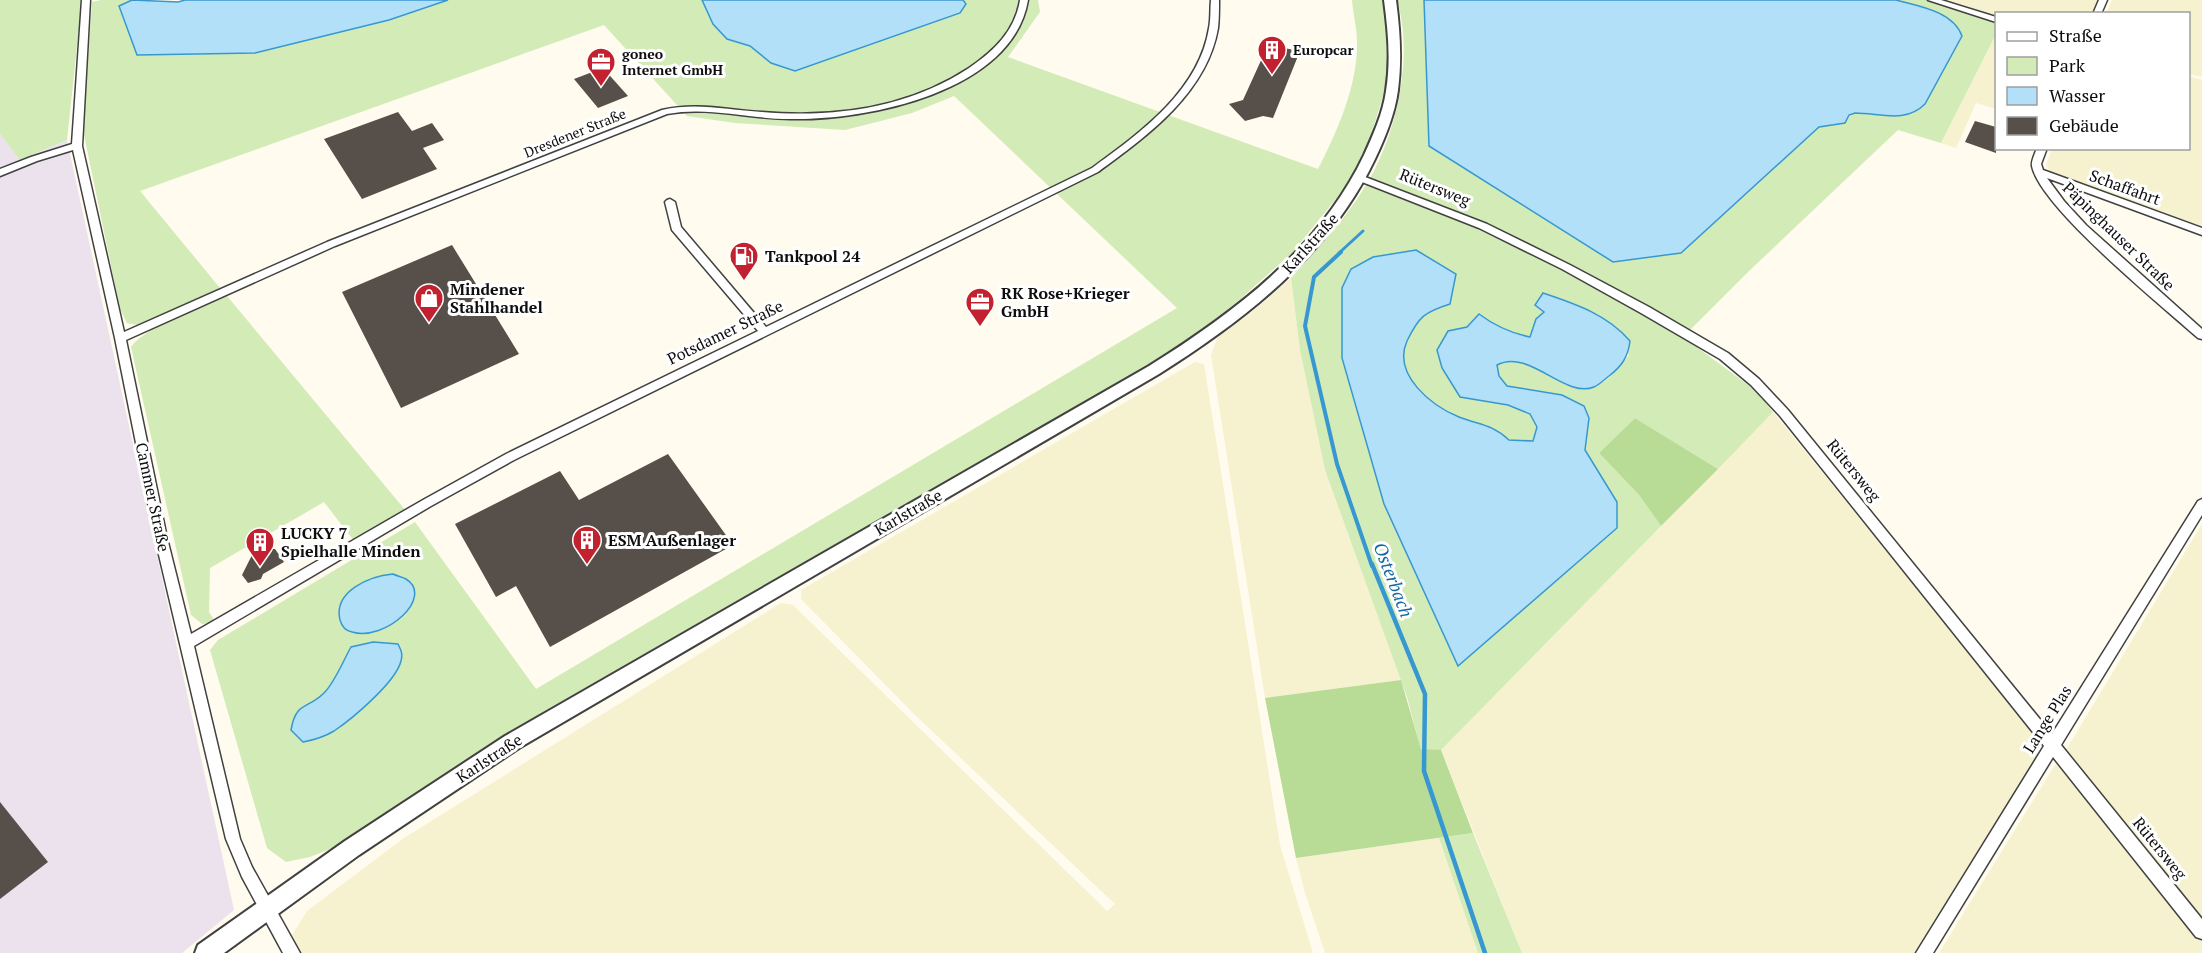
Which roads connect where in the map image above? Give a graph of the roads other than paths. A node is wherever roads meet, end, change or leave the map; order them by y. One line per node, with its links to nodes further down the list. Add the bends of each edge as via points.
1 (86, 0): 7 (street, Cammer Straße)
2 (1024, 0): 16 (street, Dresdener Straße, via 1019,19 1000,47 968,74 919,97 862,112 811,117 692,107 665,112 331,244)
3 (1215, 0): 14 (street, Potsdamer Straße, via 1209,40 1195,76 1170,109 1132,143 1095,170)
4 (1390, 0): 11 (street, Karlstraße, via 1397,46 1390,107)
5 (1932, 0): 6 (street)
6 (1995, 20)
7 (77, 146): 10 (street); 16 (street, Cammer Straße)
8 (2041, 150): 9 (street, via 2036,164)
9 (2038, 171): 13 (street, Schaffahrt); 15 (street, Päpinghauser Straße, via 2046,187 2087,231)
10 (0, 173)
11 (1360, 178): 19 (street, Rütersweg, via 1483,226 1566,267 1724,356 1784,413); 20 (street, Karlstraße, via 1337,214 1289,269 1204,337 1144,376 512,742)
12 (670, 202): 14 (street, via 676,228)
13 (2202, 232)
14 (764, 331): 18 (street, Potsdamer Straße, via 510,457)
15 (2202, 335)
16 (120, 338): 18 (street, Cammer Straße)
17 (2202, 504): 19 (street, Lange Plas)
18 (186, 644): 20 (street, Cammer Straße, via 233,839)
19 (2052, 744): 21 (street, Rütersweg); 24 (street, Lange Plas)
20 (268, 908): 22 (street); 23 (street, Cammer Straße)
21 (2202, 931)
22 (206, 953)
23 (292, 953)
24 (1924, 953)

